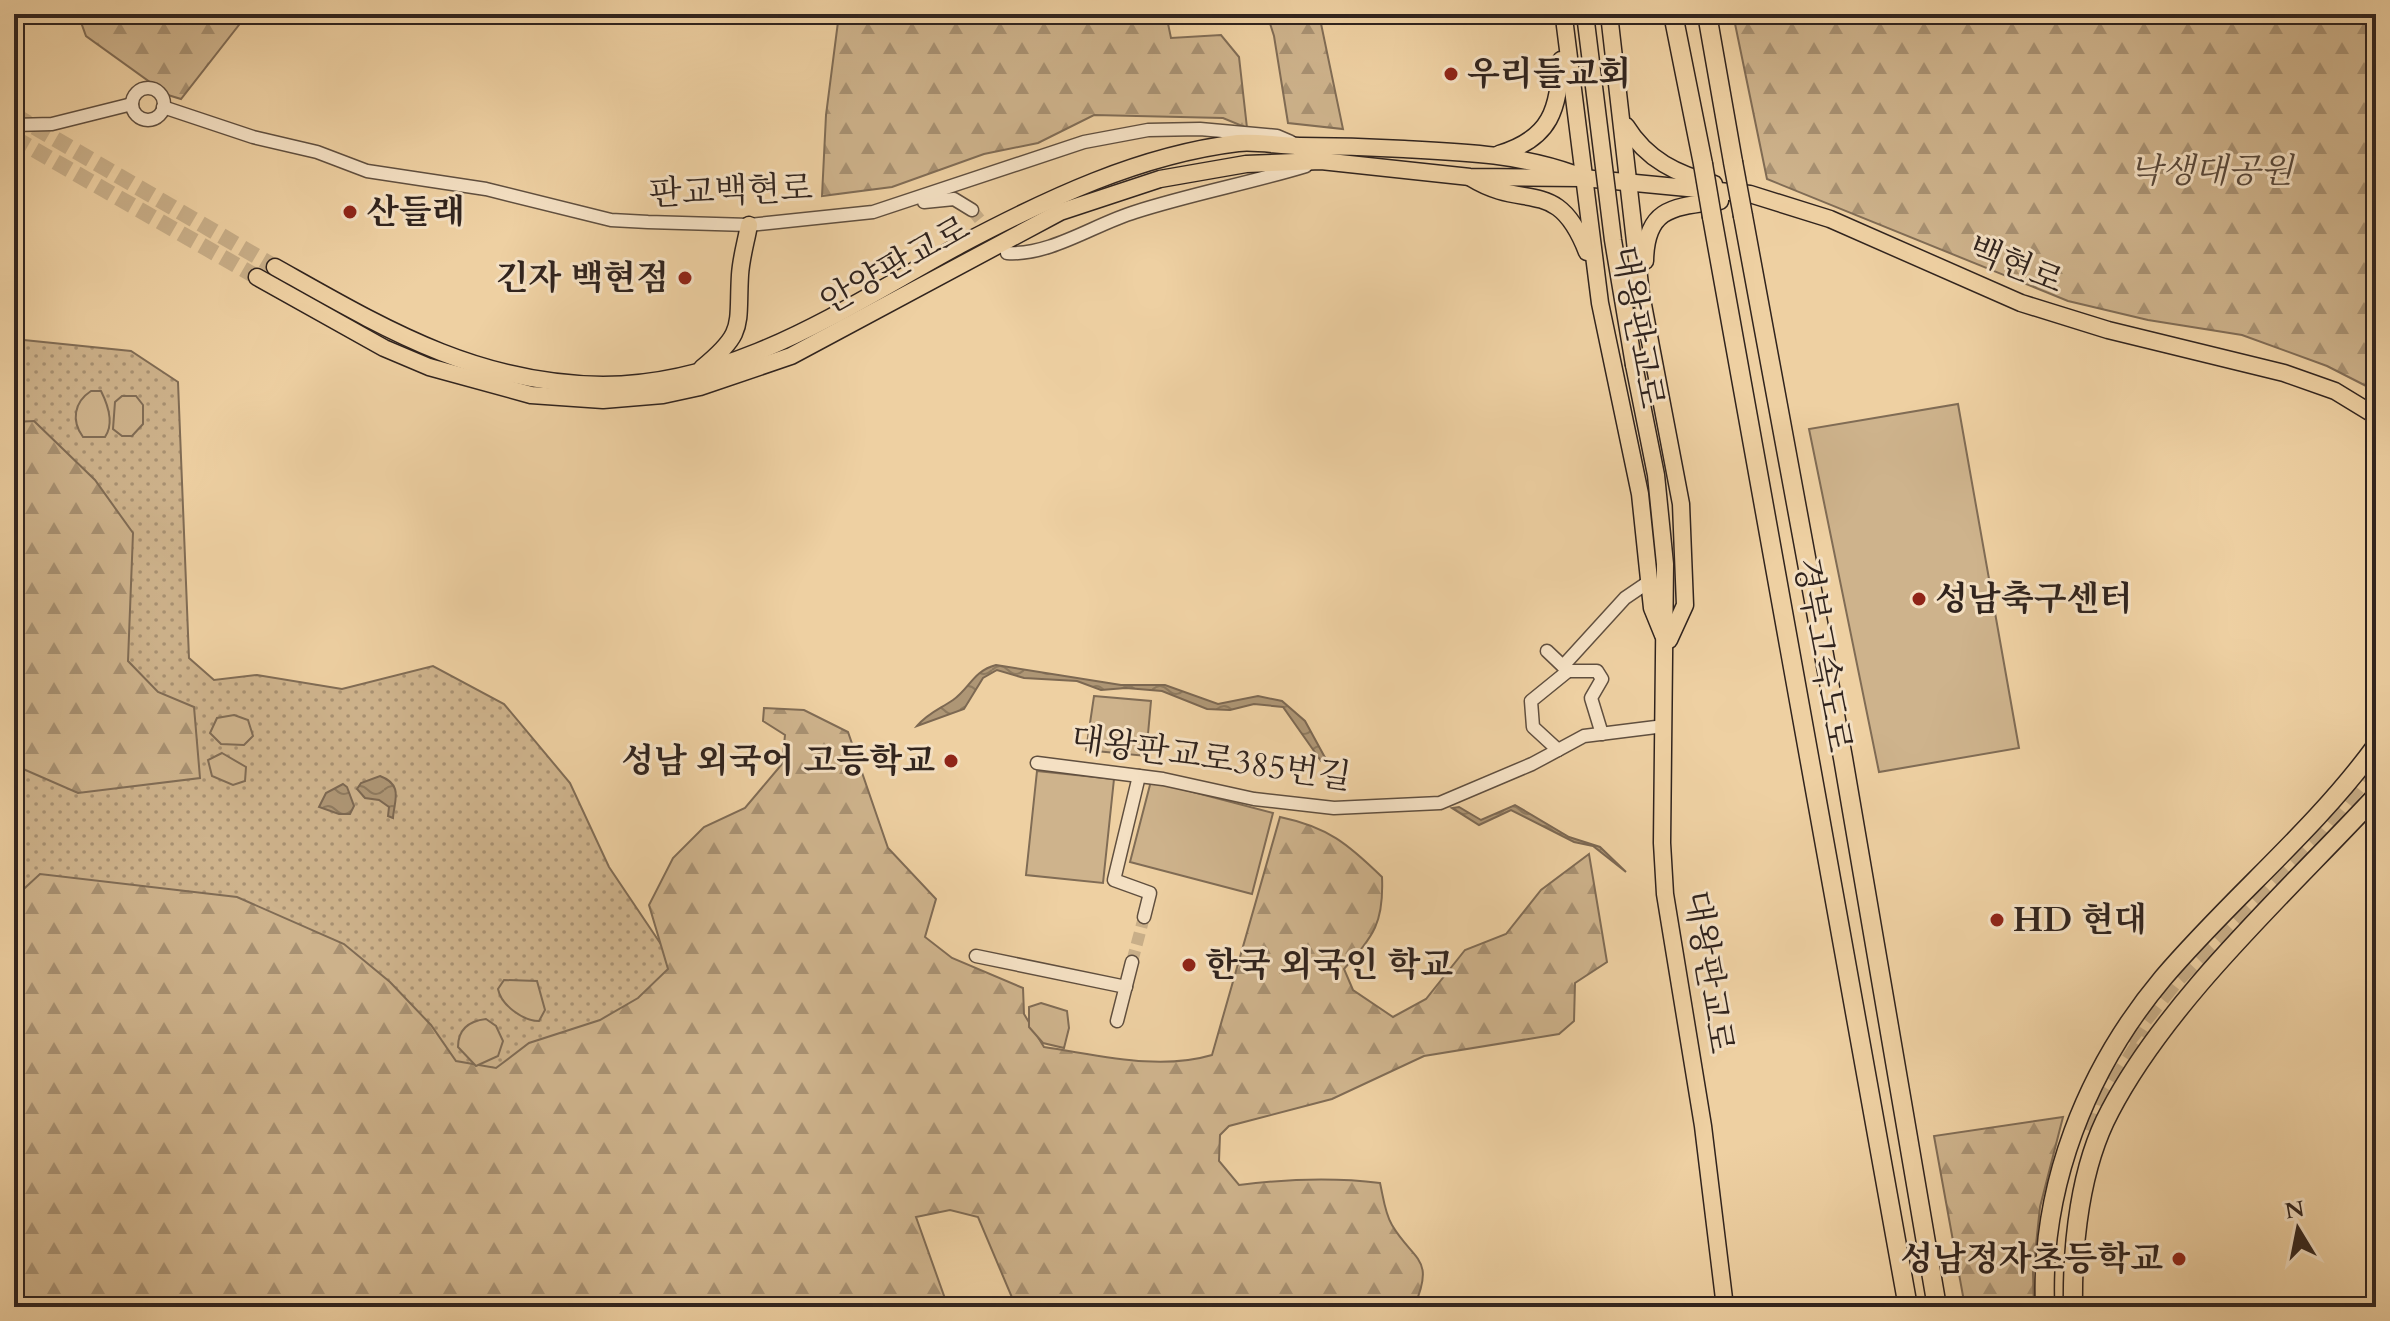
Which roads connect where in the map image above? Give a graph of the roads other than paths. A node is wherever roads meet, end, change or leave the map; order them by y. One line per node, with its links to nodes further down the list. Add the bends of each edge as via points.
1 (1585, 14): 28 (main road, 대왕판교로, bridge, via 1613,240 1660,508)
2 (1609, 14): 8 (main road, 대왕판교로)
3 (1673, 14): 44 (highway, 경부고속도로, bridge)
4 (1707, 14): 45 (highway, 경부고속도로, bridge)
5 (1564, 16): 11 (main road, via 1559,100 1550,120 1516,149); 14 (main road, 대왕판교로)
6 (132, 104): 7 (street, via 146,119 155,118); 7 (street, via 135,94 149,88 162,96); 9 (street, via 52,124)
7 (163, 107): 19 (street, 판교백현로, via 399,178 486,189 611,220)
8 (1623, 120): 16 (main road, 대왕판교로); 17 (main road, via 1649,156)
9 (14, 125)
10 (1301, 146): 11 (main road, 안양판교로); 15 (street, 판교백현로, via 1277,136 1148,130 1084,142); 25 (main road, 안양판교로, via 1240,143 1157,159 1078,188 958,246 785,343)
11 (1496, 154): 14 (main road, 안양판교로, via 1542,162)
12 (1321, 161): 13 (main road, 안양판교로); 20 (street, via 1132,212 1048,246); 22 (main road, 안양판교로, via 1246,164 1160,179 1060,212 791,356 663,395 603,400 531,395 486,385 384,348)
13 (1470, 177): 14 (main road, 안양판교로); 24 (main road, via 1493,191 1539,198 1564,209 1586,250)
14 (1583, 178): 16 (main road, 안양판교로); 24 (main road, 대왕판교로)
15 (975, 179): 18 (street, 판교백현로); 18 (street, via 969,194 972,210 954,199)
16 (1631, 184): 17 (main road, 백현로); 23 (main road, 대왕판교로)
17 (1750, 194): 23 (main road, via 1675,207 1658,216 1645,248); 26 (main road, 백현로, via 1830,219 2021,303 2284,373 2335,391)
18 (905, 204): 19 (street, 판교백현로)
19 (749, 225): 25 (main road, via 740,276 740,321 732,340)
20 (1007, 253)
21 (275, 267): 25 (main road, 안양판교로, via 392,333 489,371 603,385)
22 (257, 277)
23 (1641, 294): 28 (main road, 대왕판교로, via 1681,504 1686,561 1685,605)
24 (1600, 303): 27 (main road, 대왕판교로, via 1640,494)
25 (697, 372)
26 (2376, 416)
27 (1650, 581): 28 (main road, 대왕판교로, via 1652,608); 30 (street, via 1625,598)
28 (1667, 645): 31 (main road, 대왕판교로)
29 (1547, 651): 30 (street)
30 (1565, 669): 32 (street, via 1597,671 1602,679 1591,698); 34 (street, via 1531,701 1533,727)
31 (1664, 726): 32 (street, 대왕판교로385번길); 43 (main road, 대왕판교로, via 1665,894 1703,1126)
32 (1602, 734): 34 (street, 대왕판교로385번길, via 1584,736)
33 (2376, 746): 46 (highway, via 2164,978 2122,1032 2088,1095 2056,1185 2047,1234)
34 (1558, 750): 36 (street, 대왕판교로385번길, via 1440,803 1334,808 1254,799)
35 (1037, 763): 36 (street, 대왕판교로385번길)
36 (1139, 776): 38 (street, via 1114,880 1150,893)
37 (2376, 796): 47 (highway, via 2191,996 2109,1112 2082,1202)
38 (1144, 917)
39 (976, 956): 41 (street)
40 (1132, 962): 41 (street)
41 (1126, 987): 42 (street)
42 (1117, 1021)
43 (1725, 1307)
44 (1908, 1307)
45 (1937, 1307)
46 (2045, 1307)
47 (2073, 1307)

